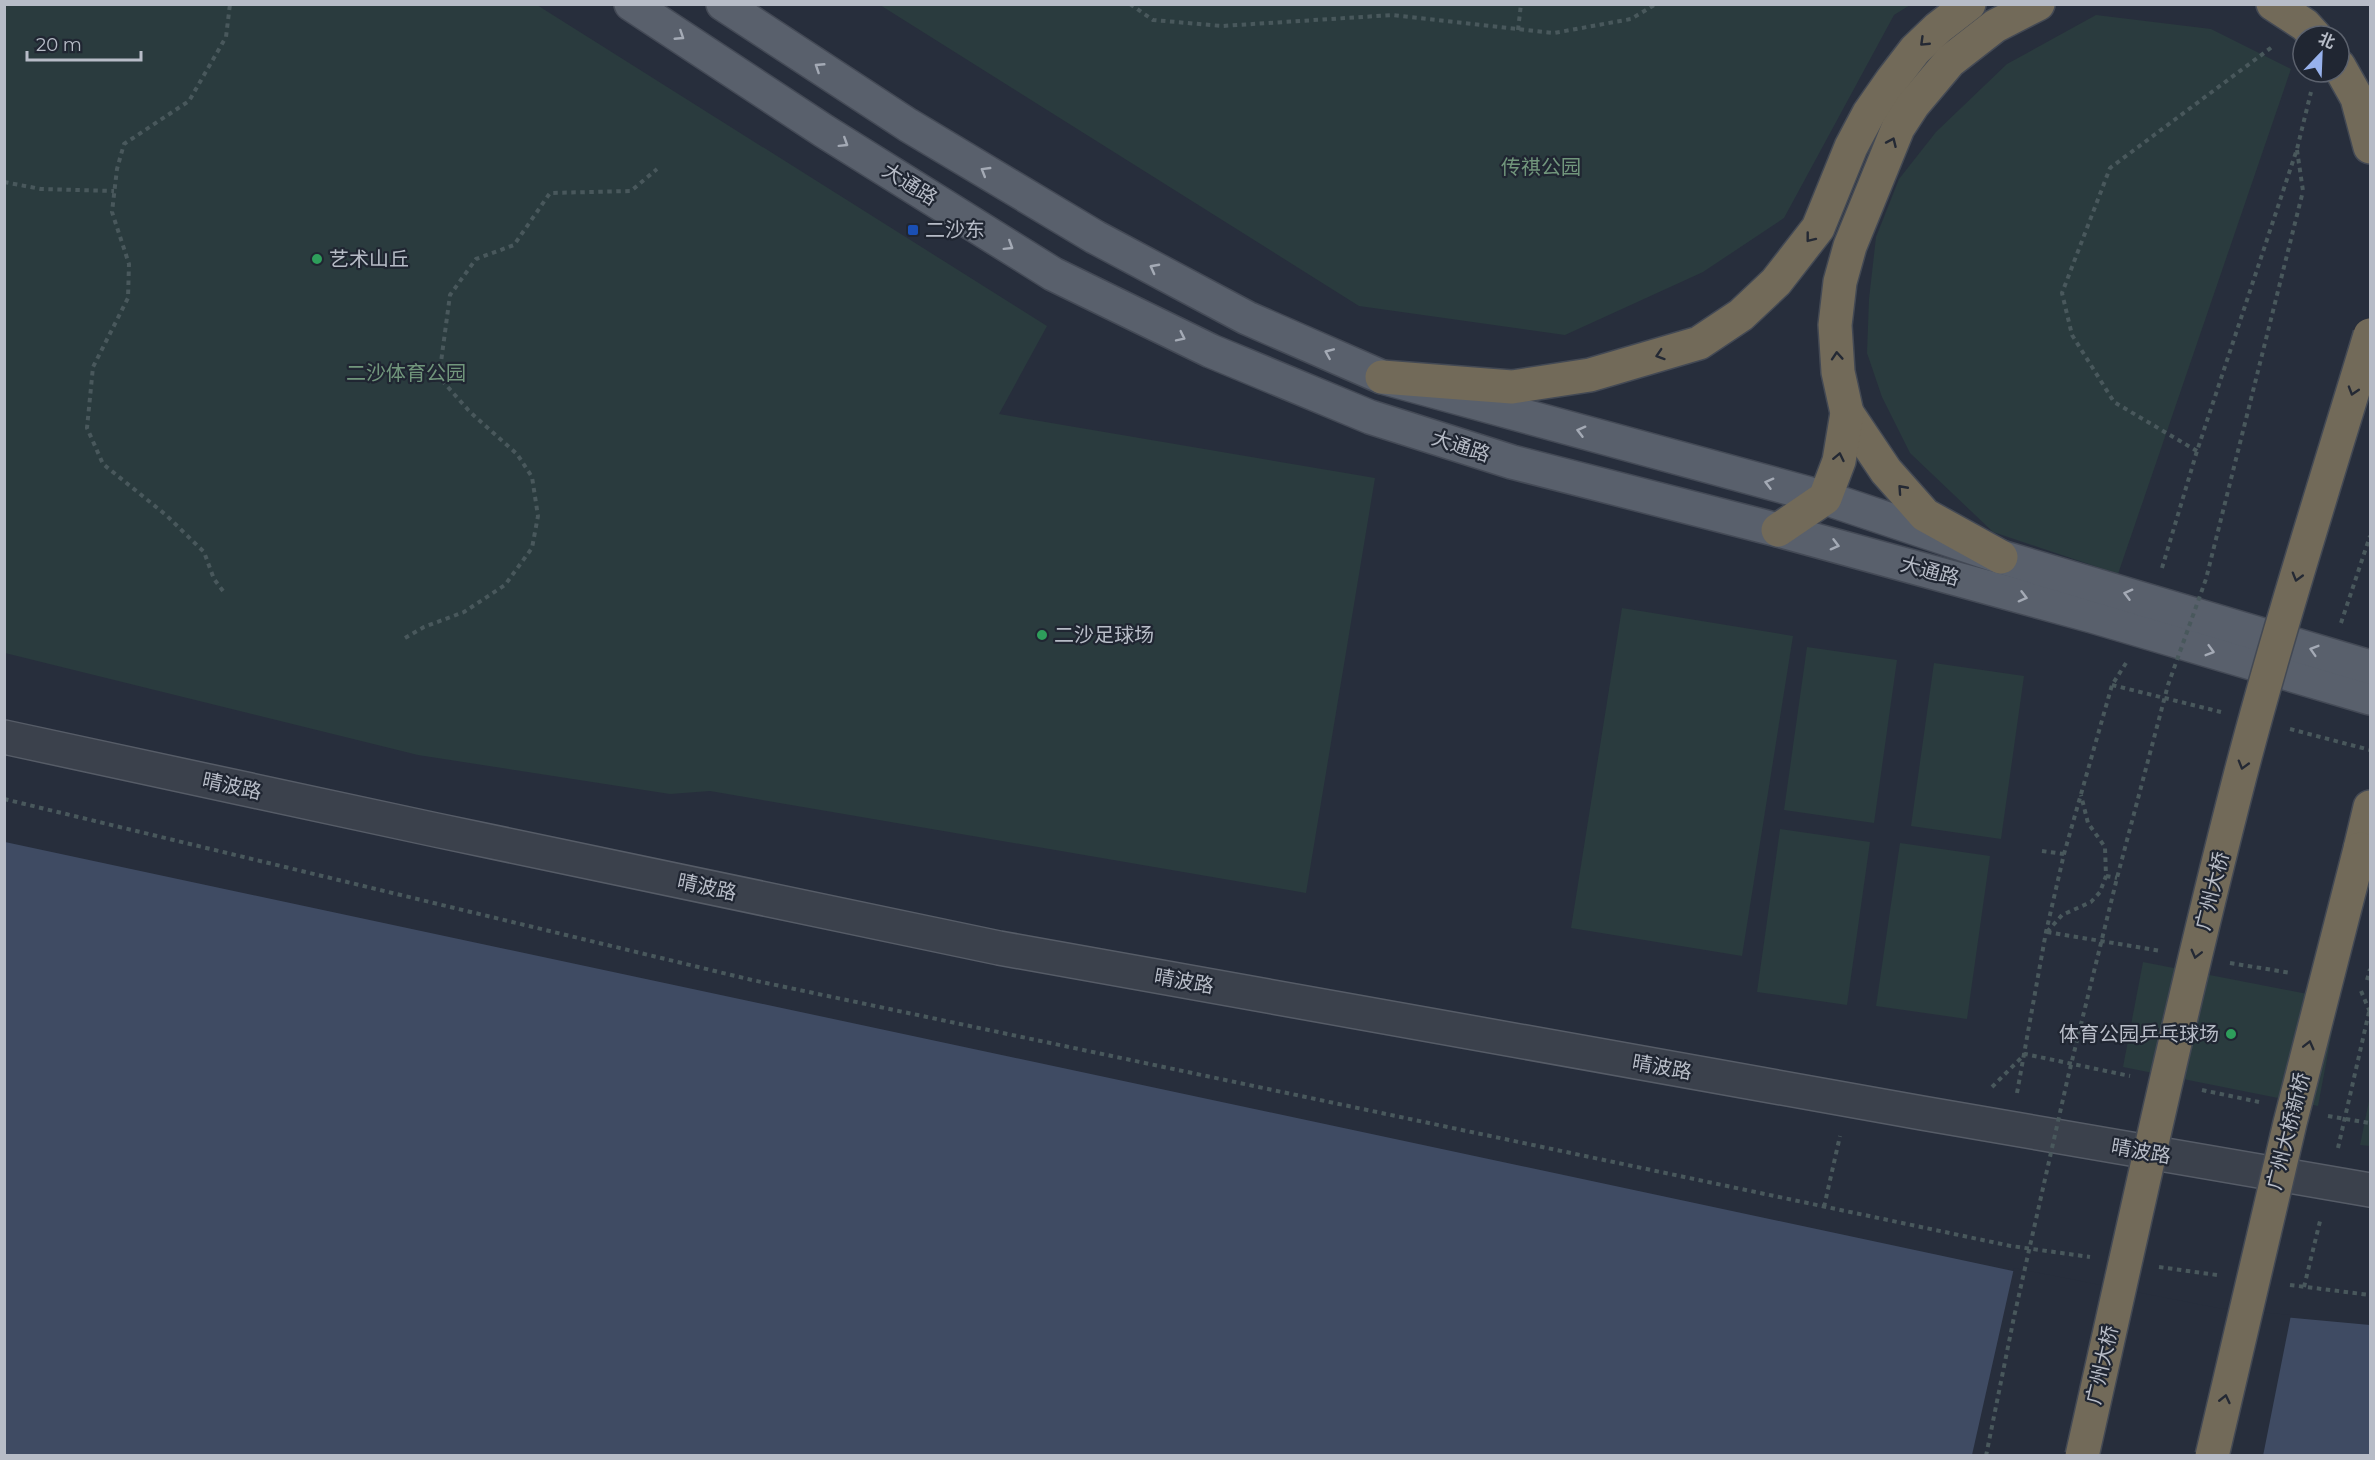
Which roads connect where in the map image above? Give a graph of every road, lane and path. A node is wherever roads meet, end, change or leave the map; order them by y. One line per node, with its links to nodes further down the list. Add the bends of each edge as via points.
1 (230, 4): 19 (path, via 226,37 189,101 124,144)
2 (631, 4): 25 (main road, 大通路, one-way to 25, via 1053,274 1212,351 1371,417 1512,462)
3 (723, 4): 21 (main road, 大通路, one-way to 3, via 1247,318 1095,237 908,125)
4 (1130, 4): 11 (path, via 1153,20 1222,26 1393,15)
5 (1521, 4): 11 (path)
6 (1656, 4): 11 (path, via 1631,18 1576,29 1554,33)
7 (1969, 4): 21 (highway, one-way to 21, via 1923,43 1869,113 1818,228 1776,282 1741,315 1700,343 1590,375 1512,387)
8 (2038, 4): 22 (highway, one-way to 8, via 1838,372 1835,325 1843,273 1850,246 1898,128 1950,61 1995,26)
9 (2273, 4): 10 (highway)
10 (2303, 24)
11 (1518, 30)
12 (2273, 46): 23 (path, via 2110,168 2062,293 2072,334 2114,402)
13 (2322, 84): 16 (path)
14 (2339, 84): 15 (highway, via 2358,98)
15 (2370, 147)
16 (2297, 148): 23 (path); 43 (path, bridge, via 2303,191 2206,579 2168,686)
17 (657, 169): 32 (path, via 631,190 550,193 514,245 476,259 450,295 439,376 470,412 518,454 532,477 538,516 532,548 505,585 464,612)
18 (4, 182): 19 (path, via 41,189)
19 (114, 191): 28 (path, via 112,212 129,264 128,298 93,367 87,428 103,464 204,552)
20 (2370, 335): 58 (highway, 广州大桥, one-way to 58, bridge, via 2241,773)
21 (1382, 376): 24 (main road, 大通路, one-way to 21)
22 (1847, 413): 24 (highway, one-way to 22, via 1839,461); 27 (highway, one-way to 22, via 1925,515 1886,471)
23 (2197, 451): 29 (path)
24 (1825, 498): 25 (highway); 27 (main road, 大通路)
25 (1778, 530): 31 (main road, 大通路, one-way to 31)
26 (2370, 536): 30 (path)
27 (2001, 557): 29 (main road, 大通路, one-way to 27)
28 (223, 591)
29 (2153, 601): 33 (main road, 大通路, one-way to 29)
30 (2340, 626)
31 (2145, 633): 34 (main road, 大通路, one-way to 34); 36 (path, via 2112,685)
32 (405, 638)
33 (2370, 667)
34 (2370, 698)
35 (4, 737): 46 (street, 晴波路, via 999,948)
36 (2081, 794): 41 (path); 42 (path, via 2088,823 2105,847)
37 (4, 799): 50 (path, via 752,980)
38 (2370, 807): 39 (highway, 广州大桥新桥)
39 (2365, 838): 59 (highway, 广州大桥新桥, one-way to 39, bridge, via 2289,1123)
40 (2042, 851): 41 (path)
41 (2064, 854): 44 (path)
42 (2106, 876): 43 (path); 44 (path, via 2091,902 2062,915)
43 (2117, 878): 57 (path, bridge, via 2068,1077)
44 (2046, 932): 47 (path)
45 (2369, 1012): 48 (path)
46 (1848, 1100): 47 (street, 晴波路); 50 (path)
47 (2009, 1129): 48 (street, 晴波路)
48 (2329, 1184): 49 (street, 晴波路); 55 (path)
49 (2370, 1190)
50 (1824, 1206): 51 (path, via 2011,1246)
51 (2093, 1258)
52 (2152, 1266): 53 (path)
53 (2222, 1275)
54 (2281, 1283): 55 (path)
55 (2304, 1287): 56 (path)
56 (2370, 1295)
57 (1986, 1455)
58 (2082, 1455)
59 (2212, 1455)

